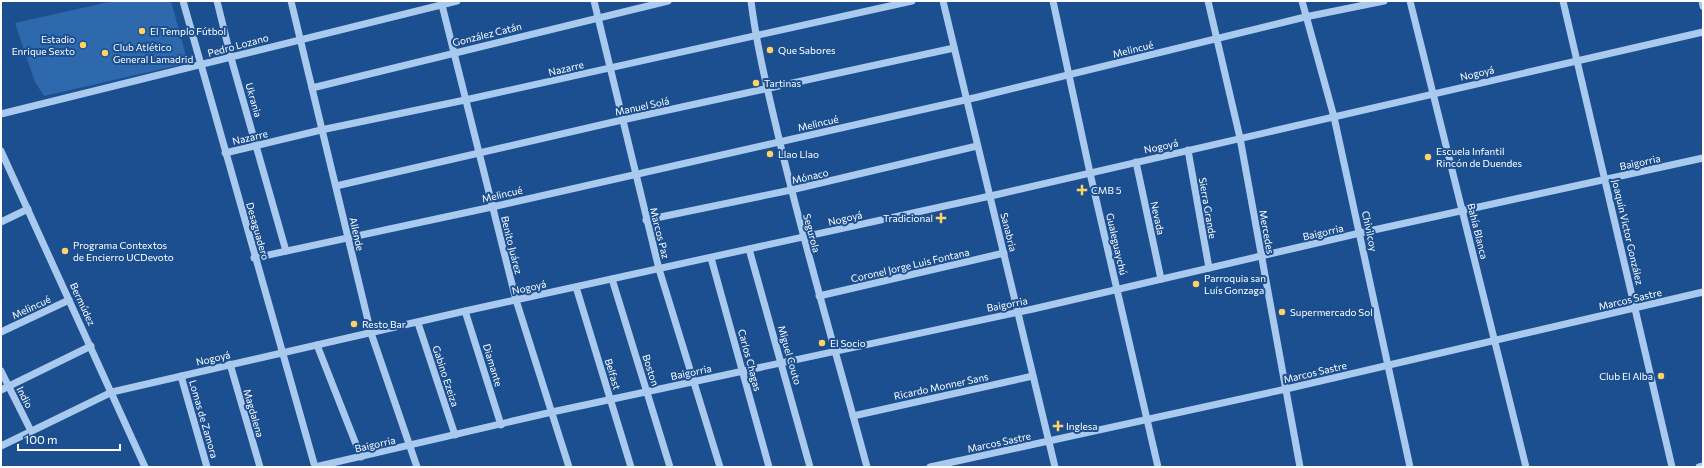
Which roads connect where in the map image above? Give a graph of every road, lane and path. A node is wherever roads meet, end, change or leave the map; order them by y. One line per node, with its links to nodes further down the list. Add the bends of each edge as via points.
1 (183, 1): 29 (street, Desaguadero)
2 (217, 1): 27 (street, Ukrania)
3 (291, 1): 23 (street, Allende)
4 (457, 1): 17 (street, Pedro Lozano)
5 (594, 1): 19 (street, Marcos Paz)
6 (668, 1): 19 (street, González Catán)
7 (751, 1): 22 (street, Segurola)
8 (912, 1): 22 (street, Nazarre)
9 (943, 1): 25 (street, Sanabria)
10 (1053, 1): 31 (street, Gualeguaychú)
11 (1208, 1): 24 (street, Mercedes)
12 (1302, 1): 20 (street, Chivilcoy)
13 (1384, 1): 20 (street, Melincué)
14 (1410, 1): 34 (street, Bahía Blanca)
15 (1563, 1): 28 (street, Joaquín Victor González)
16 (1702, 1): 18 (street)
17 (441, 3): 23 (street, Pedro Lozano); 26 (street, Benito Juárez)
18 (1703, 6)
19 (598, 17): 26 (street, González Catán); 30 (street, Marcos Paz)
20 (1306, 17): 24 (street, Melincué); 38 (street, Chivilcoy)
21 (1703, 32): 28 (street, Nogoyá)
22 (755, 36): 30 (street, Nazarre); 33 (street, Segurola)
23 (300, 39): 27 (street, Pedro Lozano); 32 (street, Allende)
24 (1218, 39): 31 (street, Melincué); 41 (street, Mercedes)
25 (954, 48): 33 (street, Manuel Solá); 35 (street, Sanabria)
26 (454, 52): 32 (street, González Catán); 36 (street, Benito Juárez)
27 (231, 58): 29 (street, Pedro Lozano); 43 (street, Ukrania)
28 (1577, 61): 34 (street, Nogoyá); 53 (street, Joaquín Victor González)
29 (201, 66): 37 (street, Pedro Lozano); 48 (street, Desaguadero)
30 (610, 68): 36 (street, Nazarre); 39 (street, Marcos Paz)
31 (1068, 75): 35 (street, Melincué); 51 (street, Gualeguaychú)
32 (312, 88): 40 (street, Allende)
33 (767, 90): 39 (street, Manuel Solá); 42 (street, Segurola)
34 (1434, 93): 38 (street, Nogoyá); 59 (street, Bahía Blanca)
35 (966, 99): 42 (street, Melincué); 44 (street, Sanabria)
36 (465, 100): 40 (street, Nazarre); 47 (street, Benito Juárez)
37 (1, 114)
38 (1334, 117): 41 (street, Nogoyá); 62 (street, Chivilcoy)
39 (622, 120): 47 (street, Manuel Solá); 52 (street, Marcos Paz)
40 (321, 130): 43 (street, Nazarre); 54 (street, Allende)
41 (1240, 138): 45 (street, Nogoyá); 68 (street, Mercedes)
42 (780, 141): 52 (street, Melincué); 55 (street, Segurola)
43 (257, 146): 48 (street, Nazarre); 66 (street, Ukrania)
44 (977, 146): 55 (street, Mónaco); 56 (street, Sanabria)
45 (1188, 150): 50 (street, Nogoyá); 71 (street, Sierra Grande)
46 (1, 151): 58 (street, Bermúdez)
47 (478, 153): 54 (street, Manuel Solá); 57 (street, Benito Juárez)
48 (225, 154): 69 (street, Desaguadero)
49 (1703, 158): 53 (street, Baigorria)
50 (1136, 162): 51 (street, Nogoyá); 74 (street, Nevada)
51 (1090, 173): 56 (street, Nogoyá); 76 (street, Gualeguaychú)
52 (635, 174): 57 (street, Melincué); 60 (street, Marcos Paz)
53 (1605, 179): 59 (street, Baigorria); 81 (street, Joaquín Victor González)
54 (336, 186): 63 (street, Allende)
55 (791, 190): 60 (street, Mónaco); 64 (street, Segurola)
56 (990, 196): 64 (street, Nogoyá); 67 (street, Sanabria)
57 (492, 206): 63 (street, Melincué); 80 (street, Benito Juárez)
58 (28, 209): 61 (street); 79 (street, Bermúdez)
59 (1462, 210): 62 (street, Baigorria); 87 (street, Bahía Blanca)
60 (646, 220): 72 (street, Marcos Paz)
61 (1, 222)
62 (1360, 233): 68 (street, Baigorria); 94 (street, Chivilcoy)
63 (347, 237): 66 (street, Melincué); 86 (street, Allende)
64 (803, 237): 65 (street, Nogoyá); 78 (street, Segurola)
65 (750, 249): 70 (street, Nogoyá); 92 (street, Miguel Couto)
66 (286, 250): 69 (street, Melincué)
67 (1004, 254): 78 (street, Coronel Jorge Luis Fontana); 83 (street, Sanabria)
68 (1261, 257): 71 (street, Baigorria); 101 (street, Mercedes)
69 (254, 258): 91 (street, Desaguadero)
70 (711, 258): 72 (street, Nogoyá); 96 (street, Carlos Chagas)
71 (1209, 268): 74 (street, Baigorria)
72 (659, 269): 73 (street, Nogoyá); 99 (street, Marcos Paz)
73 (612, 279): 75 (street, Nogoyá); 104 (street, Boston)
74 (1161, 279): 76 (street, Baigorria)
75 (576, 287): 80 (street, Nogoyá); 105 (street, Belfast)
76 (1117, 289): 83 (street, Baigorria); 108 (street, Gualeguaychú)
77 (1703, 292): 81 (street, Marcos Sastre)
78 (820, 296): 90 (street, Segurola)
79 (70, 300): 85 (street, Melincué); 89 (street, Bermúdez)
80 (516, 300): 82 (street, Nogoyá); 106 (street, Benito Juárez)
81 (1636, 309): 87 (street, Marcos Sastre); 135 (street, Joaquín Victor González)
82 (466, 311): 84 (street, Nogoyá); 109 (street, Diamante)
83 (1018, 312): 90 (street, Baigorria); 98 (street, Sanabria)
84 (418, 323): 86 (street, Nogoyá); 111 (street, Gabino Ezeiza)
85 (1, 332)
86 (371, 333): 88 (street, Nogoyá); 114 (street, Allende)
87 (1495, 341): 94 (street, Marcos Sastre); 134 (street, Bahía Blanca)
88 (317, 345): 91 (street, Nogoyá); 115 (street)
89 (91, 346): 100 (street); 103 (street, Bermúdez)
90 (835, 352): 92 (street, Baigorria); 107 (street, Segurola)
91 (282, 353): 93 (street, Nogoyá); 120 (street, Desaguadero)
92 (782, 363): 96 (street, Baigorria); 127 (street, Miguel Couto)
93 (230, 364): 97 (street, Nogoyá); 119 (street, Magdalena)
94 (1389, 366): 101 (street, Marcos Sastre); 133 (street, Chivilcoy)
95 (1, 371): 100 (street, Indio)
96 (743, 371): 99 (street, Baigorria); 126 (street, Carlos Chagas)
97 (181, 376): 103 (street, Nogoyá); 118 (street, Lomas de Zamora)
98 (1033, 376): 107 (street, Ricardo Monner Sans); 112 (street, Sanabria)
99 (693, 382): 104 (street, Baigorria); 125 (street, Marcos Paz)
100 (8, 387): 102 (street); 110 (street, Indio)
101 (1286, 389): 108 (street, Marcos Sastre); 132 (street, Mercedes)
102 (1, 390)
103 (112, 392): 110 (street, Nogoyá); 117 (street, Bermúdez)
104 (647, 392): 105 (street, Baigorria); 124 (street, Boston)
105 (610, 399): 106 (street, Baigorria); 123 (street, Belfast)
106 (552, 412): 109 (street, Baigorria); 122 (street, Benito Juárez)
107 (853, 416): 128 (street, Segurola)
108 (1147, 420): 112 (street, Marcos Sastre); 131 (street, Gualeguaychú)
109 (501, 425): 111 (street, Baigorria)
110 (31, 431): 113 (street, Nogoyá)
111 (455, 435): 114 (street, Baigorria)
112 (1049, 442): 129 (street, Marcos Sastre); 130 (street, Sanabria)
113 (1, 446)
114 (409, 446): 115 (street, Baigorria); 121 (street, Allende)
115 (361, 457): 120 (street, Baigorria)
116 (1703, 466): 136 (street)
117 (145, 467)
118 (207, 467)
119 (260, 467)
120 (315, 467)
121 (417, 467)
122 (569, 467)
123 (631, 467)
124 (670, 467)
125 (720, 467)
126 (769, 467)
127 (810, 467)
128 (867, 467)
129 (930, 467)
130 (1056, 467)
131 (1158, 467)
132 (1300, 467)
133 (1410, 467)
134 (1526, 467)
135 (1672, 467)
136 (1699, 467)

